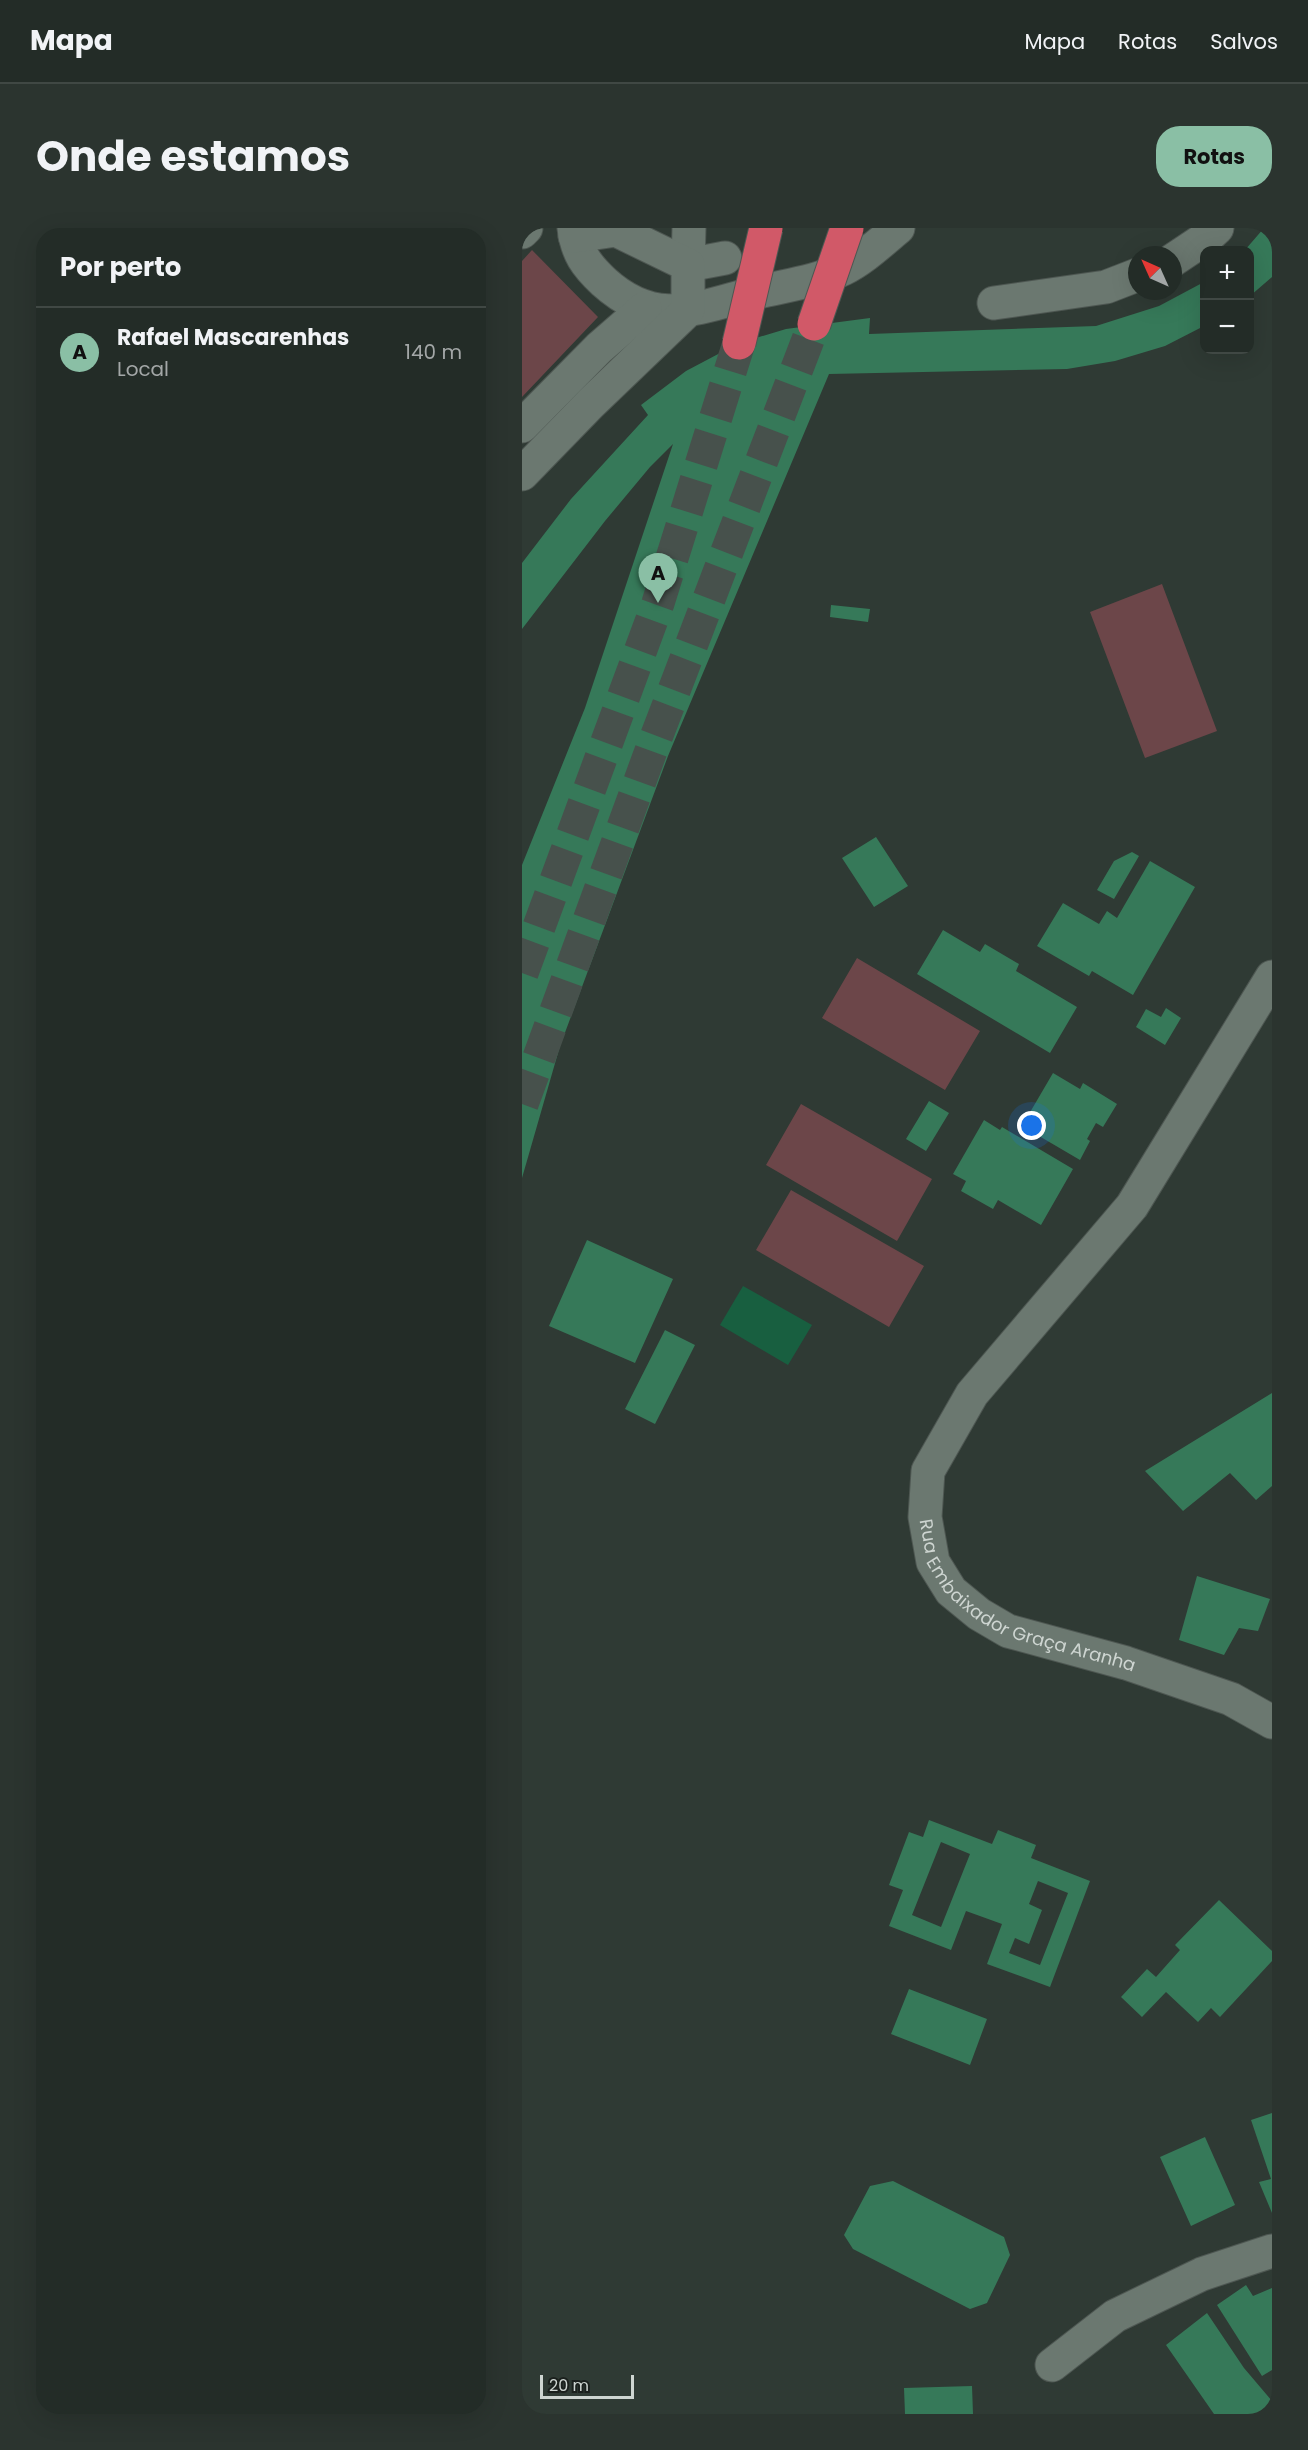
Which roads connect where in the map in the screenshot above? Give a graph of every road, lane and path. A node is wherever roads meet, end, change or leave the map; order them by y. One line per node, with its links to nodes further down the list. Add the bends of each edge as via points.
1 (526, 228): 7 (street)
2 (689, 228): 11 (street)
3 (766, 228): 17 (highway, bridge)
4 (847, 228): 16 (highway, bridge)
5 (898, 228): 15 (street, via 843,269 802,283)
6 (1217, 228): 9 (street)
7 (522, 232)
8 (574, 232): 11 (street, via 616,230); 14 (street, via 578,251 593,272 615,291)
9 (1182, 254)
10 (725, 258): 11 (street)
11 (688, 265): 15 (street)
12 (1128, 278): 13 (street, via 1106,287)
13 (993, 303)
14 (645, 308): 15 (street, via 665,312); 18 (street)
15 (688, 310): 19 (street)
16 (814, 324)
17 (739, 343)
18 (522, 426)
19 (522, 474)
20 (1272, 977): 21 (street, Rua Embaixador Graça Aranha, via 1132,1206 972,1394 928,1471 925,1516 933,1562 951,1591 979,1614 1008,1630 1231,1699)
21 (1272, 1722)
22 (1272, 2251): 23 (street, via 1202,2274 1115,2316)
23 (1052, 2365)

